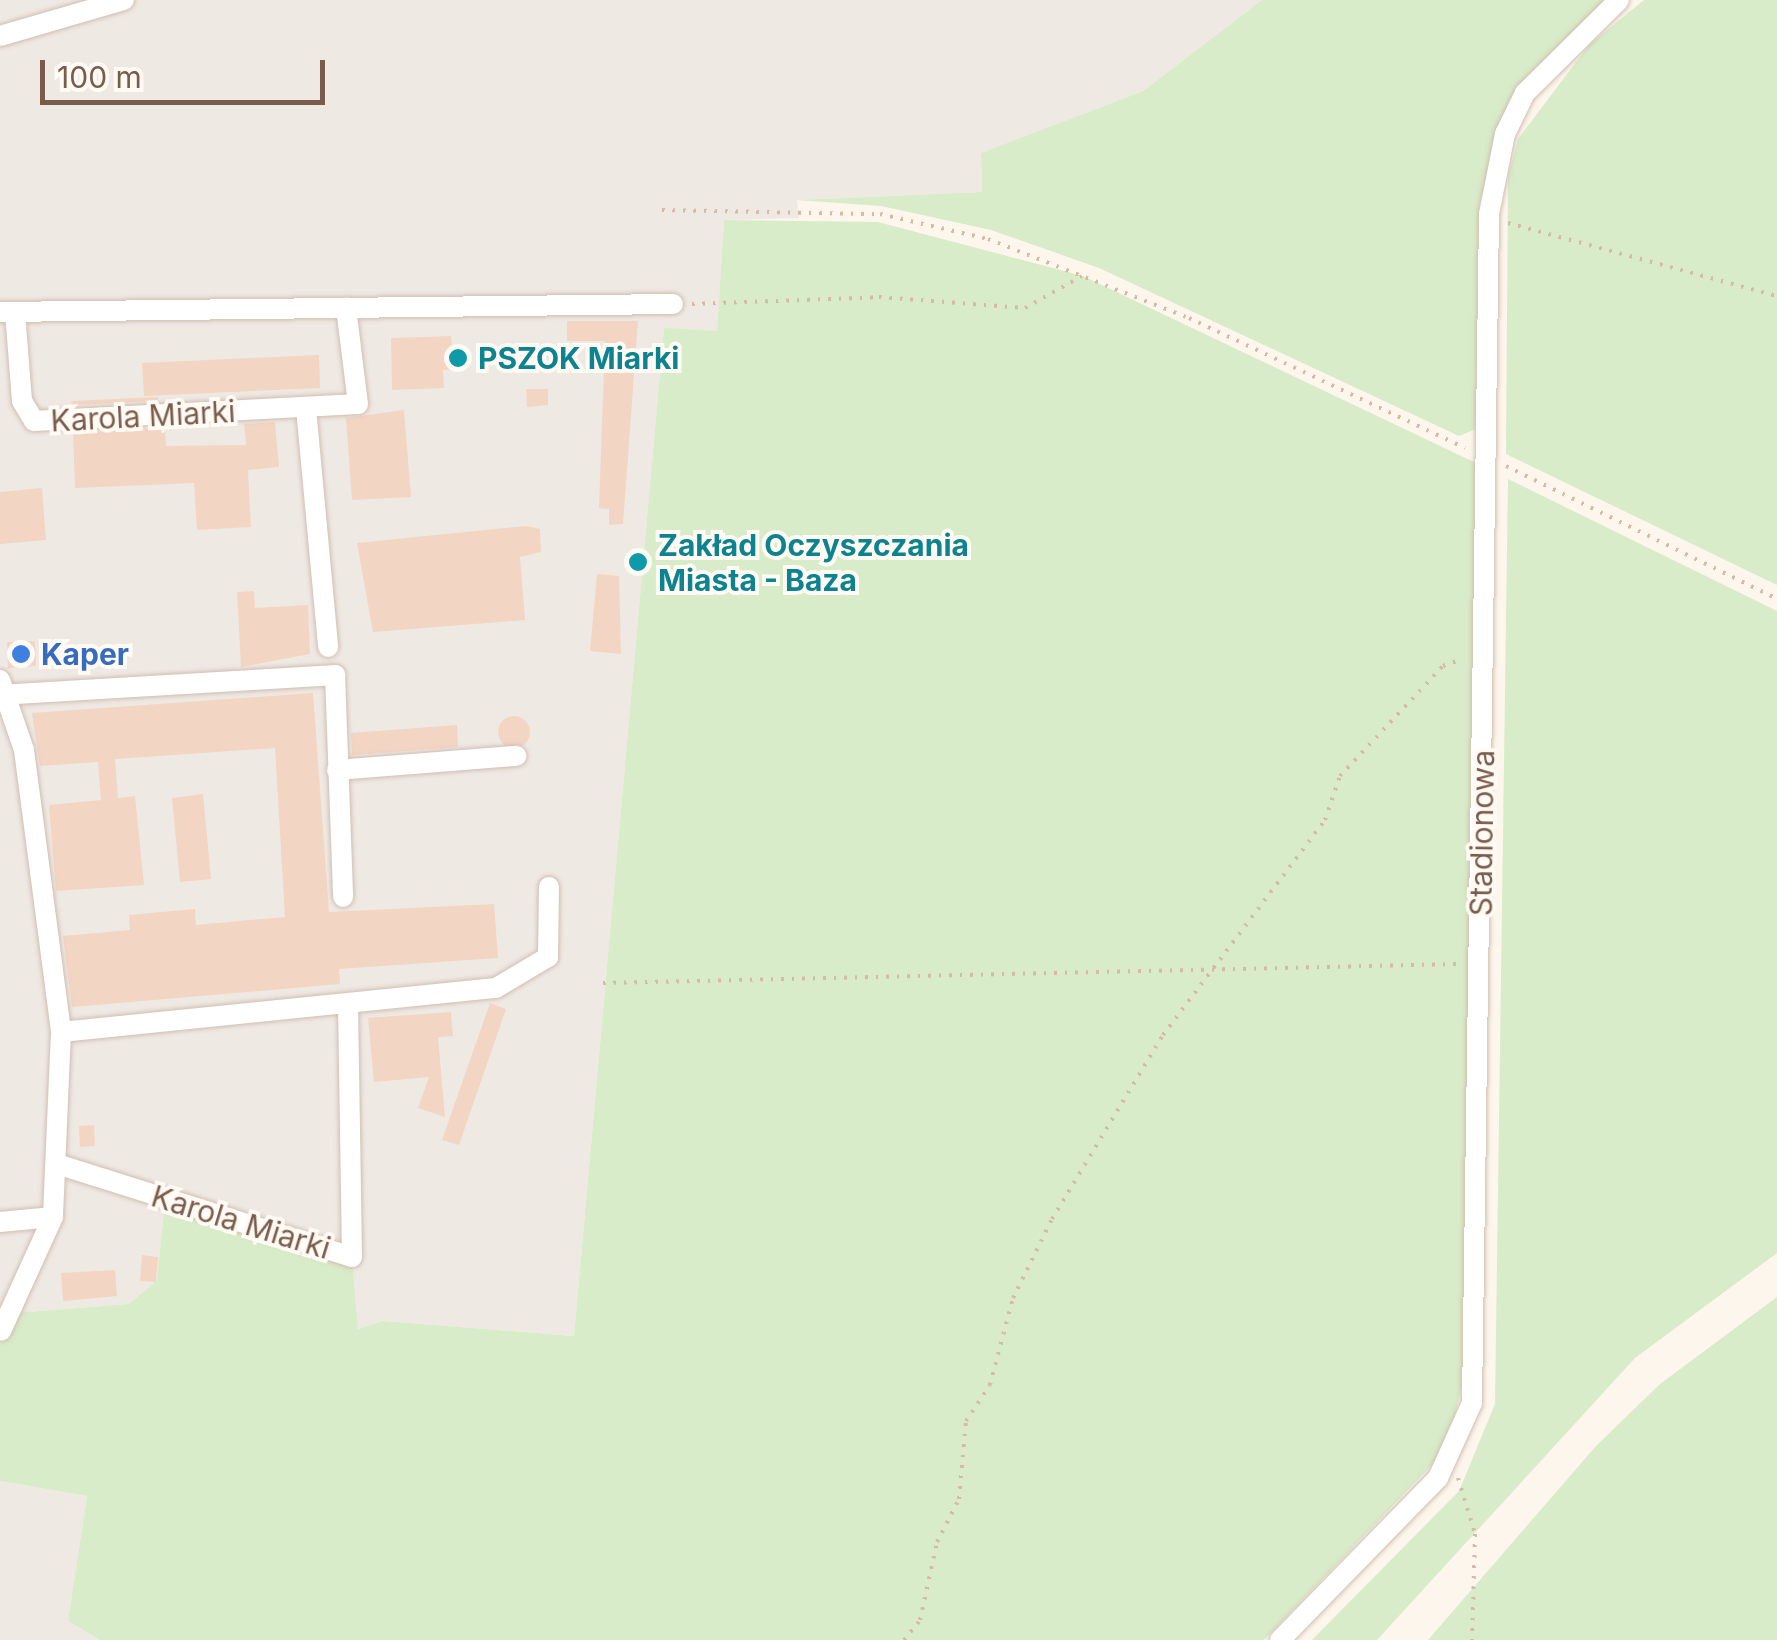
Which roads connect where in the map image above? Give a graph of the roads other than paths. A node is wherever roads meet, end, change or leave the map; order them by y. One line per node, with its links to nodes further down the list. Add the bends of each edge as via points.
1 (124, 0): 3 (street)
2 (1619, 0): 20 (street, Stadionowa, via 1546,63 1505,134 1490,214 1475,1368 1466,1428 1438,1478)
3 (0, 36)
4 (672, 304): 5 (street, Karola Miarki)
5 (346, 308): 6 (street, Karola Miarki); 7 (street, Karola Miarki, via 358,404)
6 (8, 312): 7 (street, Karola Miarki, via 22,402 34,421)
7 (306, 408): 8 (street)
8 (328, 647)
9 (1, 690): 11 (street, via 334,676); 15 (street, via 24,750)
10 (516, 756): 11 (street)
11 (337, 770): 13 (street)
12 (548, 887): 14 (street, via 548,957 508,980)
13 (343, 897)
14 (348, 1004): 15 (street); 16 (street, Karola Miarki, via 352,1257)
15 (61, 1032): 16 (street)
16 (60, 1165): 17 (street)
17 (53, 1216): 18 (street); 19 (street)
18 (0, 1222)
19 (1, 1332)
20 (1280, 1640)

